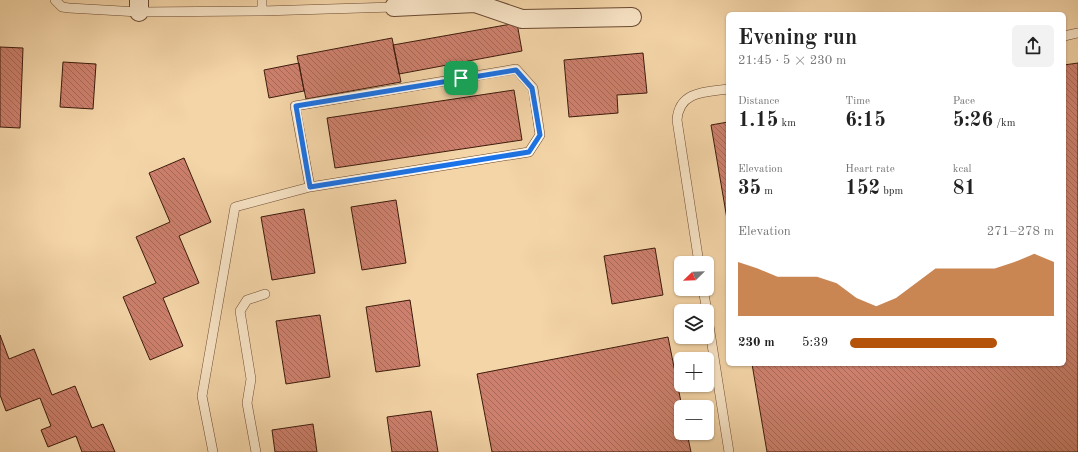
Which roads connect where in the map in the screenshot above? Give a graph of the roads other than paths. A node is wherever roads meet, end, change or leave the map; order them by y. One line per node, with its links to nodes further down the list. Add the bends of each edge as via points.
1 (55, 0): 5 (lane, via 62,7 69,8)
2 (262, 0): 6 (lane)
3 (475, 2): 4 (street); 7 (street, via 522,19)
4 (394, 4): 6 (lane)
5 (139, 6): 6 (lane)
6 (262, 11)
7 (632, 17)
8 (1078, 34): 9 (lane)
9 (1066, 36)
10 (726, 89): 12 (lane, via 693,95 686,99 678,112 677,120)
11 (310, 187): 11 (lane, via 296,106 516,70 532,88 540,135 529,152); 15 (lane, via 235,207 202,396)
12 (698, 256)
13 (265, 294): 16 (lane, via 247,300 240,311 251,379 247,403)
14 (712, 344): 17 (lane)
15 (213, 452)
16 (256, 452)
17 (729, 452)

